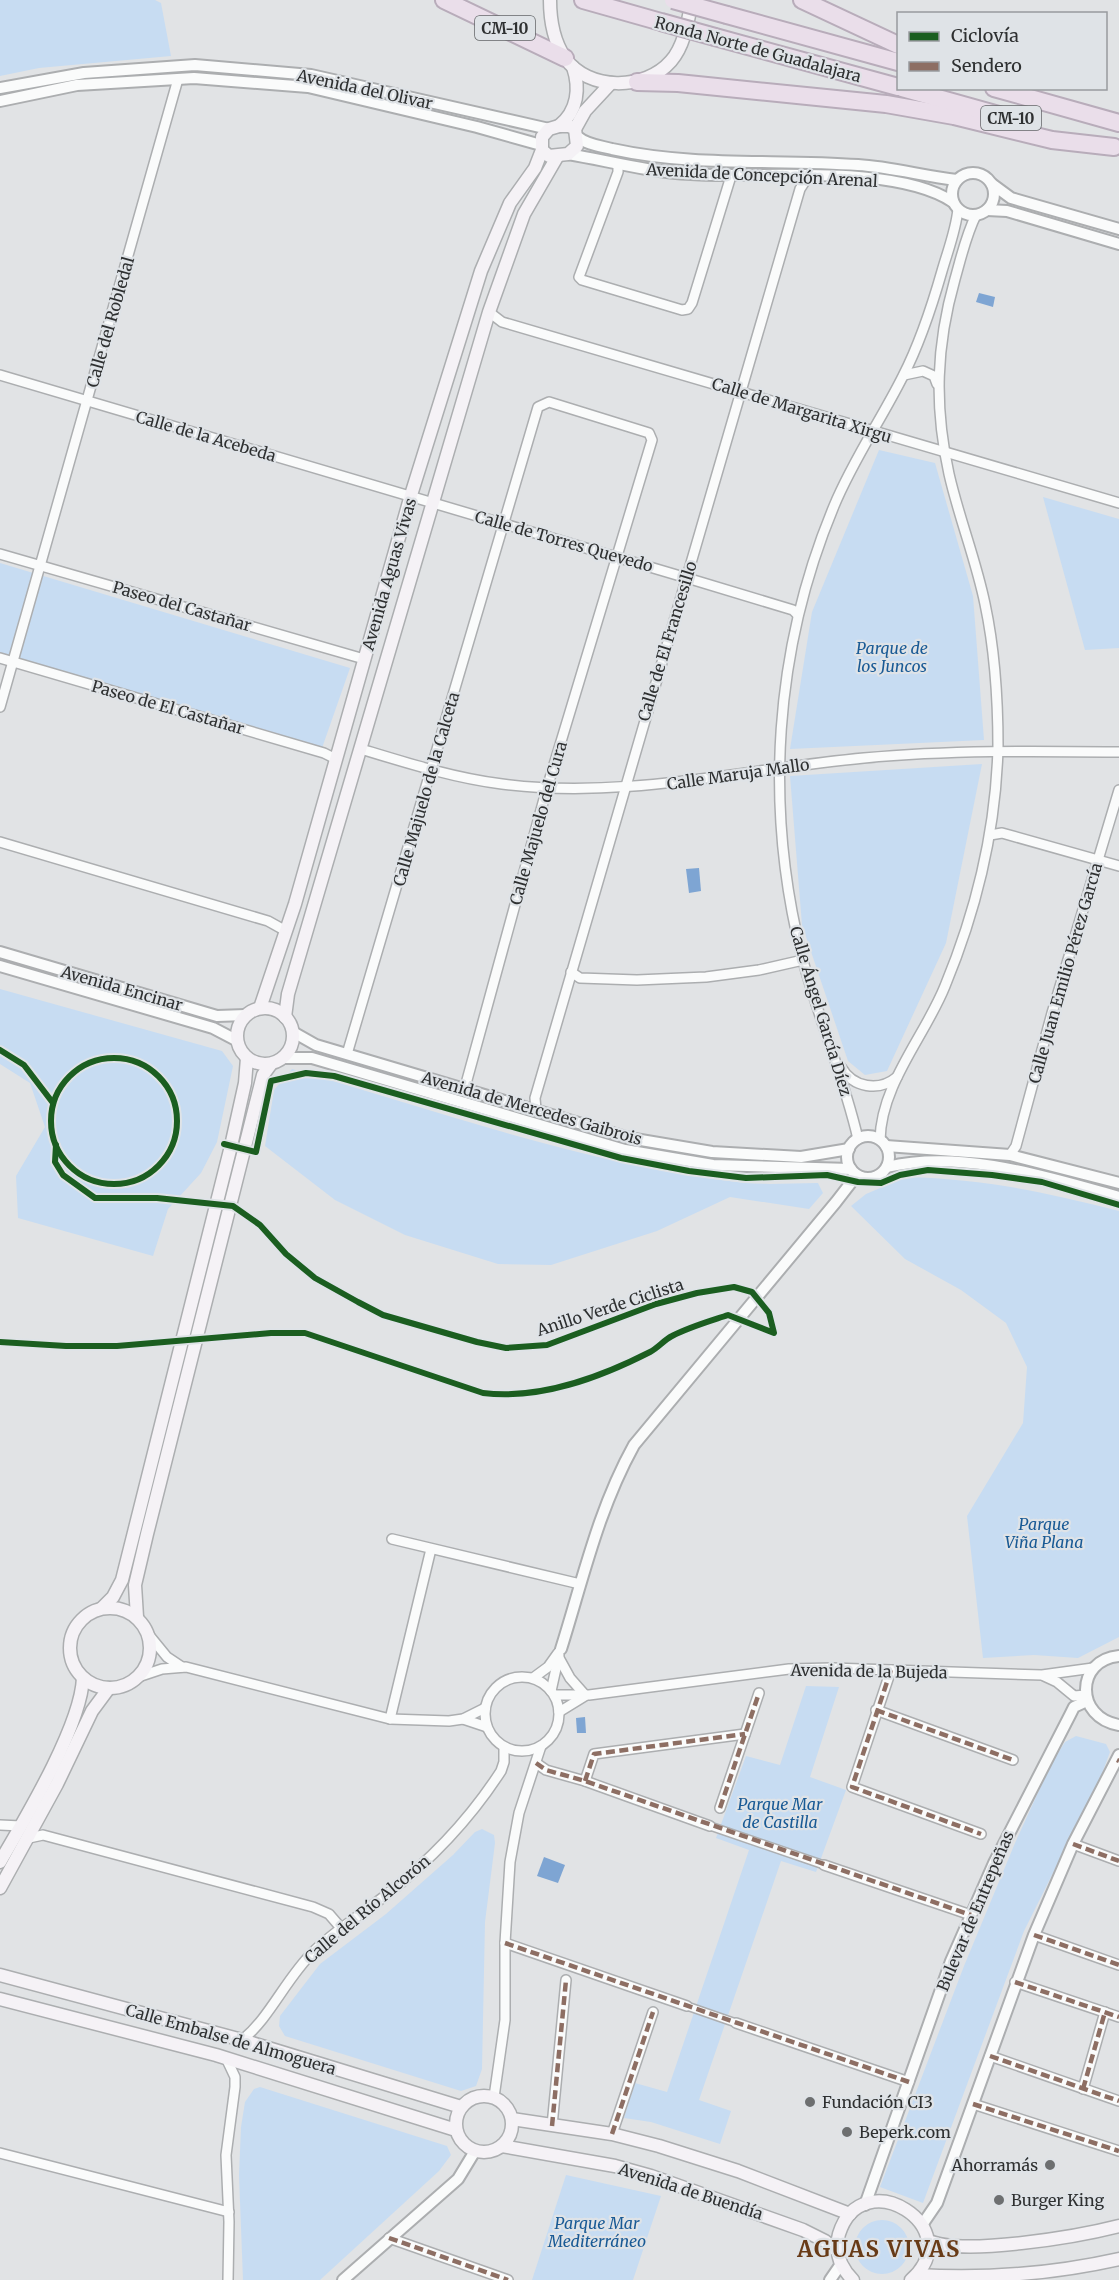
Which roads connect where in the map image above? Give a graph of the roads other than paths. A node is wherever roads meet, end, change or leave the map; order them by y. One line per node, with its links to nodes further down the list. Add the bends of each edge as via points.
1 (444, 0): 9 (highway, CM-10)
2 (550, 0): 9 (main road, CM-10, via 552,31)
3 (674, 0): 8 (highway, Ronda Norte de Guadalajara, bridge)
4 (692, 0): 11 (main road, CM-10, via 685,32 671,61)
5 (802, 0): 7 (highway)
6 (586, 1): 13 (highway, Ronda Norte de Guadalajara / CM-10, bridge)
7 (897, 45)
8 (897, 62)
9 (569, 63): 12 (main road, CM-10, via 596,80); 21 (main road, via 579,85 577,95 569,117)
10 (178, 79): 18 (street, Avenida del Olivar, via 77,85); 23 (street, Avenida del Olivar, via 308,87 477,127); 41 (street, Calle del Robledal)
11 (637, 82): 12 (main road, CM-10); 24 (highway, CM-10, via 886,104 1052,140)
12 (611, 83): 22 (main road, via 585,111)
13 (897, 87)
14 (0, 88): 21 (street, Avenida del Olivar, via 84,73 195,65 311,75)
15 (907, 90): 24 (highway, Ronda Norte de Guadalajara / CM-10)
16 (1001, 90): 20 (highway, CM-10)
17 (1035, 90): 19 (highway, CM-10)
18 (0, 101)
19 (1119, 118)
20 (1119, 123)
21 (554, 128): 22 (main road, via 569,126); 23 (main road, via 542,137)
22 (577, 133): 25 (main road, via 575,149); 29 (street, Avenida de Concepción Arenal, via 586,143 691,161 857,164)
23 (541, 147): 25 (main road, via 549,156); 44 (main road, Avenida Aguas Vivas, via 535,168 510,203 491,244)
24 (1116, 148)
25 (563, 155): 26 (street, Avenida de Concepción Arenal); 36 (main road, Avenida Aguas Vivas, via 524,214)
26 (618, 165): 28 (street, Avenida de Concepción Arenal); 28 (street, via 579,277 682,310 692,303)
27 (809, 175): 28 (street, Avenida de Concepción Arenal); 31 (street, Avenida de Concepción Arenal, via 917,186 934,190); 40 (street, Calle de El Francesillo, via 800,189)
28 (731, 176)
29 (957, 180): 30 (street, via 970,173 980,174); 31 (street, via 952,194)
30 (992, 184): 32 (street, via 993,202); 34 (street, via 1011,198)
31 (956, 205): 33 (street, via 966,214); 38 (street, Calle Ángel García Díez, via 936,294)
32 (987, 210): 33 (street); 35 (street, via 1007,211)
33 (976, 215): 39 (street, via 940,340)
34 (1119, 229)
35 (1119, 244)
36 (489, 312): 40 (street, Calle de Margarita Xirgu, via 502,322); 45 (main road, Avenida Aguas Vivas)
37 (0, 375): 41 (street, Calle de la Acebeda)
38 (904, 375): 39 (street, via 922,371 934,376); 42 (street, Calle Ángel García Díez)
39 (938, 386): 43 (street)
40 (742, 392): 42 (street, Calle de Margarita Xirgu); 51 (street, Calle de El Francesillo)
41 (88, 402): 44 (street, Calle de la Acebeda); 50 (street, Calle del Robledal)
42 (872, 431): 43 (street, Calle de Margarita Xirgu); 52 (street, Calle Ángel García Díez, via 834,504)
43 (944, 452): 46 (street, Calle de Margarita Xirgu); 58 (street, via 985,604 998,706)
44 (411, 495): 45 (street, Calle de la Acebeda); 54 (main road, Avenida Aguas Vivas)
45 (431, 502): 47 (street, Calle de Torres Quevedo); 57 (main road, Avenida Aguas Vivas)
46 (1119, 503)
47 (504, 524): 49 (street, Calle de Torres Quevedo); 49 (street, Calle Majuelo de la Calceta, via 538,406 549,402 652,436); 62 (street, Calle Majuelo de la Calceta)
48 (0, 554): 50 (street, Paseo del Castañar)
49 (618, 557): 51 (street, Calle de Torres Quevedo); 64 (street, Calle Majuelo del Cura)
50 (40, 565): 54 (street, Paseo del Castañar); 55 (street, Calle del Robledal)
51 (687, 578): 52 (street, Calle de Torres Quevedo, via 793,610); 63 (street, Calle de El Francesillo)
52 (798, 615): 61 (street, Calle Ángel García Díez, via 781,714)
53 (0, 658): 55 (street, Paseo de El Castañar)
54 (364, 659): 60 (main road, Avenida Aguas Vivas)
55 (13, 662): 56 (street, Calle del Robledal); 60 (street, Paseo de El Castañar)
56 (0, 707)
57 (361, 749): 62 (street, Calle Maruja Mallo); 77 (main road, Avenida Aguas Vivas, via 288,993)
58 (998, 751): 59 (street, Calle Maruja Mallo); 61 (street, Calle Maruja Mallo, via 866,758); 66 (street)
59 (1119, 752)
60 (336, 759): 70 (main road, Avenida Aguas Vivas)
61 (778, 768): 63 (street, Calle Maruja Mallo); 72 (street, Calle Ángel García Díez, via 788,890)
62 (431, 769): 64 (street, Calle Maruja Mallo, via 471,779); 80 (street, Calle Majuelo de la Calceta)
63 (624, 787): 64 (street, Calle Maruja Mallo); 74 (street, Calle de El Francesillo)
64 (547, 788): 85 (street, Calle Majuelo del Cura, via 467,1080)
65 (1119, 790): 68 (street, Calle Juan Emilio Pérez García)
66 (990, 835): 68 (street, via 1002,832); 84 (street, via 974,903 945,987)
67 (0, 842): 70 (street, via 268,921)
68 (1098, 860): 69 (street); 90 (street, Calle Juan Emilio Pérez García, via 1016,1146)
69 (1119, 866)
70 (286, 931): 75 (main road, Avenida Aguas Vivas)
71 (0, 952): 76 (street, Avenida Encinar, via 217,1016)
72 (803, 960): 74 (street, via 759,970 688,978 599,979 580,978); 81 (street, Calle Ángel García Díez)
73 (0, 966): 79 (street, Avenida Encinar, via 213,1028)
74 (571, 972): 86 (street, Calle de El Francesillo, via 535,1098)
75 (260, 1008): 76 (main road); 77 (main road, via 278,1011)
76 (246, 1015): 79 (main road)
77 (285, 1017): 78 (main road)
78 (293, 1032): 80 (street, Avenida de Mercedes Gaibrois, via 316,1045); 83 (main road, via 289,1051)
79 (236, 1040): 82 (main road)
80 (347, 1054): 85 (street, Avenida de Mercedes Gaibrois)
81 (835, 1057): 84 (street, via 846,1076 861,1085 887,1084); 87 (street, Calle Ángel García Díez)
82 (247, 1058): 83 (main road, via 263,1065); 97 (main road, via 245,1083)
83 (277, 1061): 92 (street, Avenida de Mercedes Gaibrois, via 312,1058 625,1150 713,1165); 97 (main road, via 263,1075)
84 (898, 1076): 88 (street, via 882,1116)
85 (468, 1091): 86 (street, Avenida de Mercedes Gaibrois)
86 (536, 1110): 89 (street, Avenida de Mercedes Gaibrois, via 629,1138 712,1152 801,1157)
87 (858, 1139): 88 (street, via 871,1137); 89 (street)
88 (883, 1143): 90 (street); 91 (street, via 888,1153)
89 (849, 1149): 92 (street, via 847,1160)
90 (1010, 1155): 94 (street)
91 (887, 1167): 93 (street); 96 (street, via 907,1162 1008,1168)
92 (852, 1171): 93 (street); 95 (street, via 853,1180)
93 (867, 1177): 95 (street)
94 (1119, 1183)
95 (844, 1192): 100 (street, via 646,1427 613,1483)
96 (1119, 1197)
97 (166, 1433): 101 (main road, via 122,1580); 102 (main road, via 135,1585)
98 (392, 1539): 99 (street)
99 (431, 1549): 100 (street); 121 (street)
100 (580, 1584): 104 (street)
101 (102, 1608): 102 (main road, via 124,1609); 111 (main road, via 79,1622 71,1636 70,1656)
102 (136, 1617): 103 (main road)
103 (149, 1635): 106 (street, via 167,1657); 110 (main road, via 148,1658)
104 (560, 1653): 112 (street); 114 (street); 116 (street, via 570,1678)
105 (1119, 1656): 107 (street)
106 (182, 1667): 110 (street); 121 (street)
107 (1093, 1668): 109 (street, Avenida de la Bujeda); 117 (street, via 1086,1684)
108 (891, 1670): 109 (street, Avenida de la Bujeda); 116 (street, Avenida de la Bujeda, via 789,1669); 119 (street)
109 (1042, 1675): 117 (street, Avenida de la Bujeda, via 1074,1696)
110 (138, 1677): 113 (main road)
111 (83, 1678): 113 (main road); 136 (main road, via 78,1708)
112 (533, 1678): 114 (street); 118 (street, via 504,1681)
113 (109, 1688): 139 (main road, via 92,1711)
114 (553, 1693): 116 (street, Avenida de la Bujeda); 120 (street)
115 (759, 1693): 125 (street)
116 (587, 1695): 120 (street, Avenida de la Bujeda)
117 (1087, 1698): 123 (street, via 1097,1716); 145 (street, Bulevar de Entrepeñas, via 1074,1707 1049,1751)
118 (485, 1708): 122 (street); 124 (street)
119 (876, 1710): 130 (street); 138 (street, via 852,1786)
120 (559, 1712): 126 (street, via 554,1732)
121 (390, 1719): 122 (street)
122 (464, 1719): 124 (street)
123 (1119, 1725)
124 (487, 1727): 127 (street)
125 (745, 1734): 133 (street, via 594,1754); 134 (street)
126 (541, 1746): 128 (street); 131 (street)
127 (504, 1747): 128 (street); 146 (street, Calle del Río Alcorón, via 501,1771 465,1821 410,1875)
128 (525, 1752): 132 (street)
129 (1118, 1759): 140 (street)
130 (1013, 1760)
131 (536, 1763): 132 (street); 133 (street, via 546,1770)
132 (530, 1775): 148 (street, via 510,1862)
133 (585, 1781): 137 (street)
134 (720, 1808)
135 (0, 1825): 136 (street)
136 (21, 1826): 142 (main road)
137 (710, 1826): 143 (street)
138 (981, 1834)
139 (29, 1838): 144 (main road); 146 (street, via 43,1835 313,1907 330,1914)
140 (1073, 1844): 141 (street); 147 (street)
141 (1119, 1861)
142 (0, 1862)
143 (824, 1865): 145 (street)
144 (0, 1888)
145 (971, 1915): 162 (street, Bulevar de Entrepeñas)
146 (341, 1928): 159 (street, Calle del Río Alcorón, via 299,1967 263,2018)
147 (1034, 1935): 149 (street); 152 (street)
148 (505, 1943): 154 (street); 164 (street, via 506,2020)
149 (1119, 1965)
150 (0, 1975): 159 (main road, Calle Embalse de Almoguera)
151 (566, 1980): 169 (street)
152 (1015, 1982): 156 (street); 160 (street)
153 (0, 1999): 161 (main road, Calle Embalse de Almoguera)
154 (687, 2006): 158 (street)
155 (653, 2012): 171 (street)
156 (1105, 2012): 157 (street); 163 (street)
157 (1119, 2017)
158 (736, 2023): 162 (street)
159 (242, 2040): 167 (main road, Calle Embalse de Almoguera)
160 (990, 2056): 163 (street); 166 (street)
161 (226, 2058): 170 (main road, Calle Embalse de Almoguera); 177 (street, via 235,2077 226,2144)
162 (909, 2082): 176 (street, Bulevar de Entrepeñas)
163 (1083, 2089): 165 (street)
164 (494, 2097): 167 (main road, via 469,2100); 168 (main road, via 504,2103)
165 (1119, 2102)
166 (973, 2104): 174 (street); 179 (street, via 937,2203)
167 (461, 2107): 170 (main road)
168 (512, 2119): 169 (main road, Avenida de Buendía); 172 (main road, via 511,2131)
169 (552, 2126): 171 (main road, Avenida de Buendía)
170 (456, 2130): 173 (main road, via 467,2147)
171 (612, 2134): 178 (main road, Avenida de Buendía, via 738,2171)
172 (502, 2146): 173 (main road); 183 (main road, Avenida de Buendía, via 651,2176 803,2230 825,2241)
173 (475, 2151): 181 (street, via 458,2179)
174 (1119, 2151)
175 (0, 2153): 177 (street)
176 (865, 2205): 178 (main road); 179 (main road, via 898,2204)
177 (229, 2212): 187 (street)
178 (850, 2214): 183 (main road, via 841,2229)
179 (922, 2225): 182 (main road)
180 (1119, 2226): 182 (main road, via 1024,2243 953,2246)
181 (389, 2238): 185 (street); 188 (street)
182 (927, 2240): 186 (main road, via 926,2259)
183 (839, 2258): 190 (street); 191 (main road)
184 (1119, 2259): 186 (main road, via 1027,2274)
185 (482, 2276): 189 (street)
186 (914, 2278)
187 (228, 2280)
188 (343, 2280)
189 (507, 2280)
190 (830, 2280)
191 (853, 2280)

